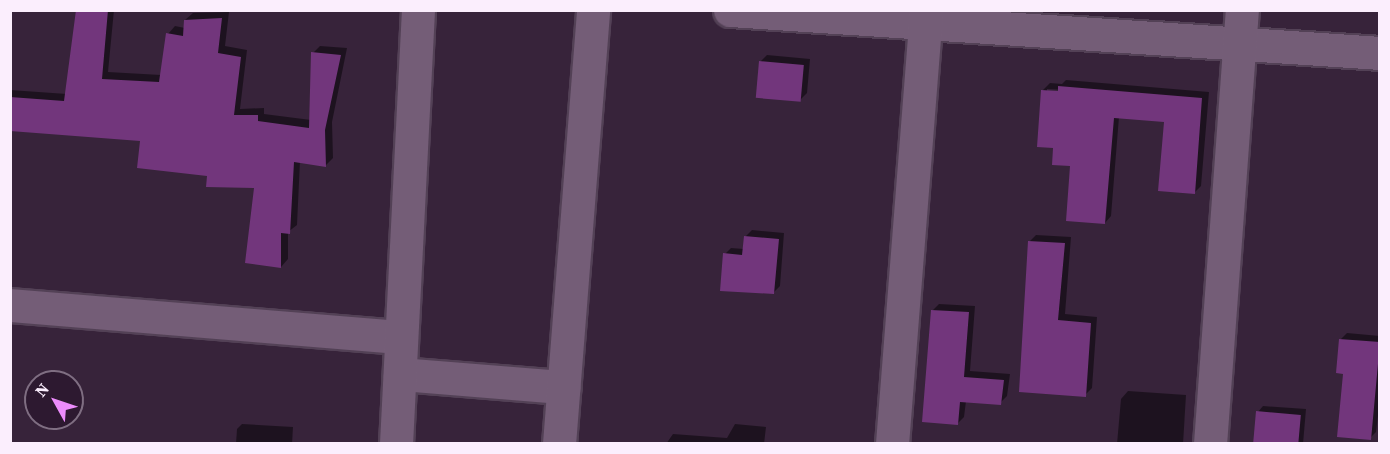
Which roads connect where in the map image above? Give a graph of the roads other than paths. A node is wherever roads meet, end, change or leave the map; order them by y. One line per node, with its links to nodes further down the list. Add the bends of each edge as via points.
1 (418, 10): 9 (street)
2 (592, 10): 11 (street)
3 (730, 10): 5 (street)
4 (1242, 10): 6 (street)
5 (926, 17): 6 (street); 14 (street)
6 (1240, 43): 7 (street); 15 (street)
7 (1380, 53)
8 (10, 305): 9 (street)
9 (401, 337): 10 (street)
10 (400, 374): 11 (street); 12 (street)
11 (563, 387): 13 (street)
12 (396, 444)
13 (559, 444)
14 (892, 444)
15 (1210, 444)

